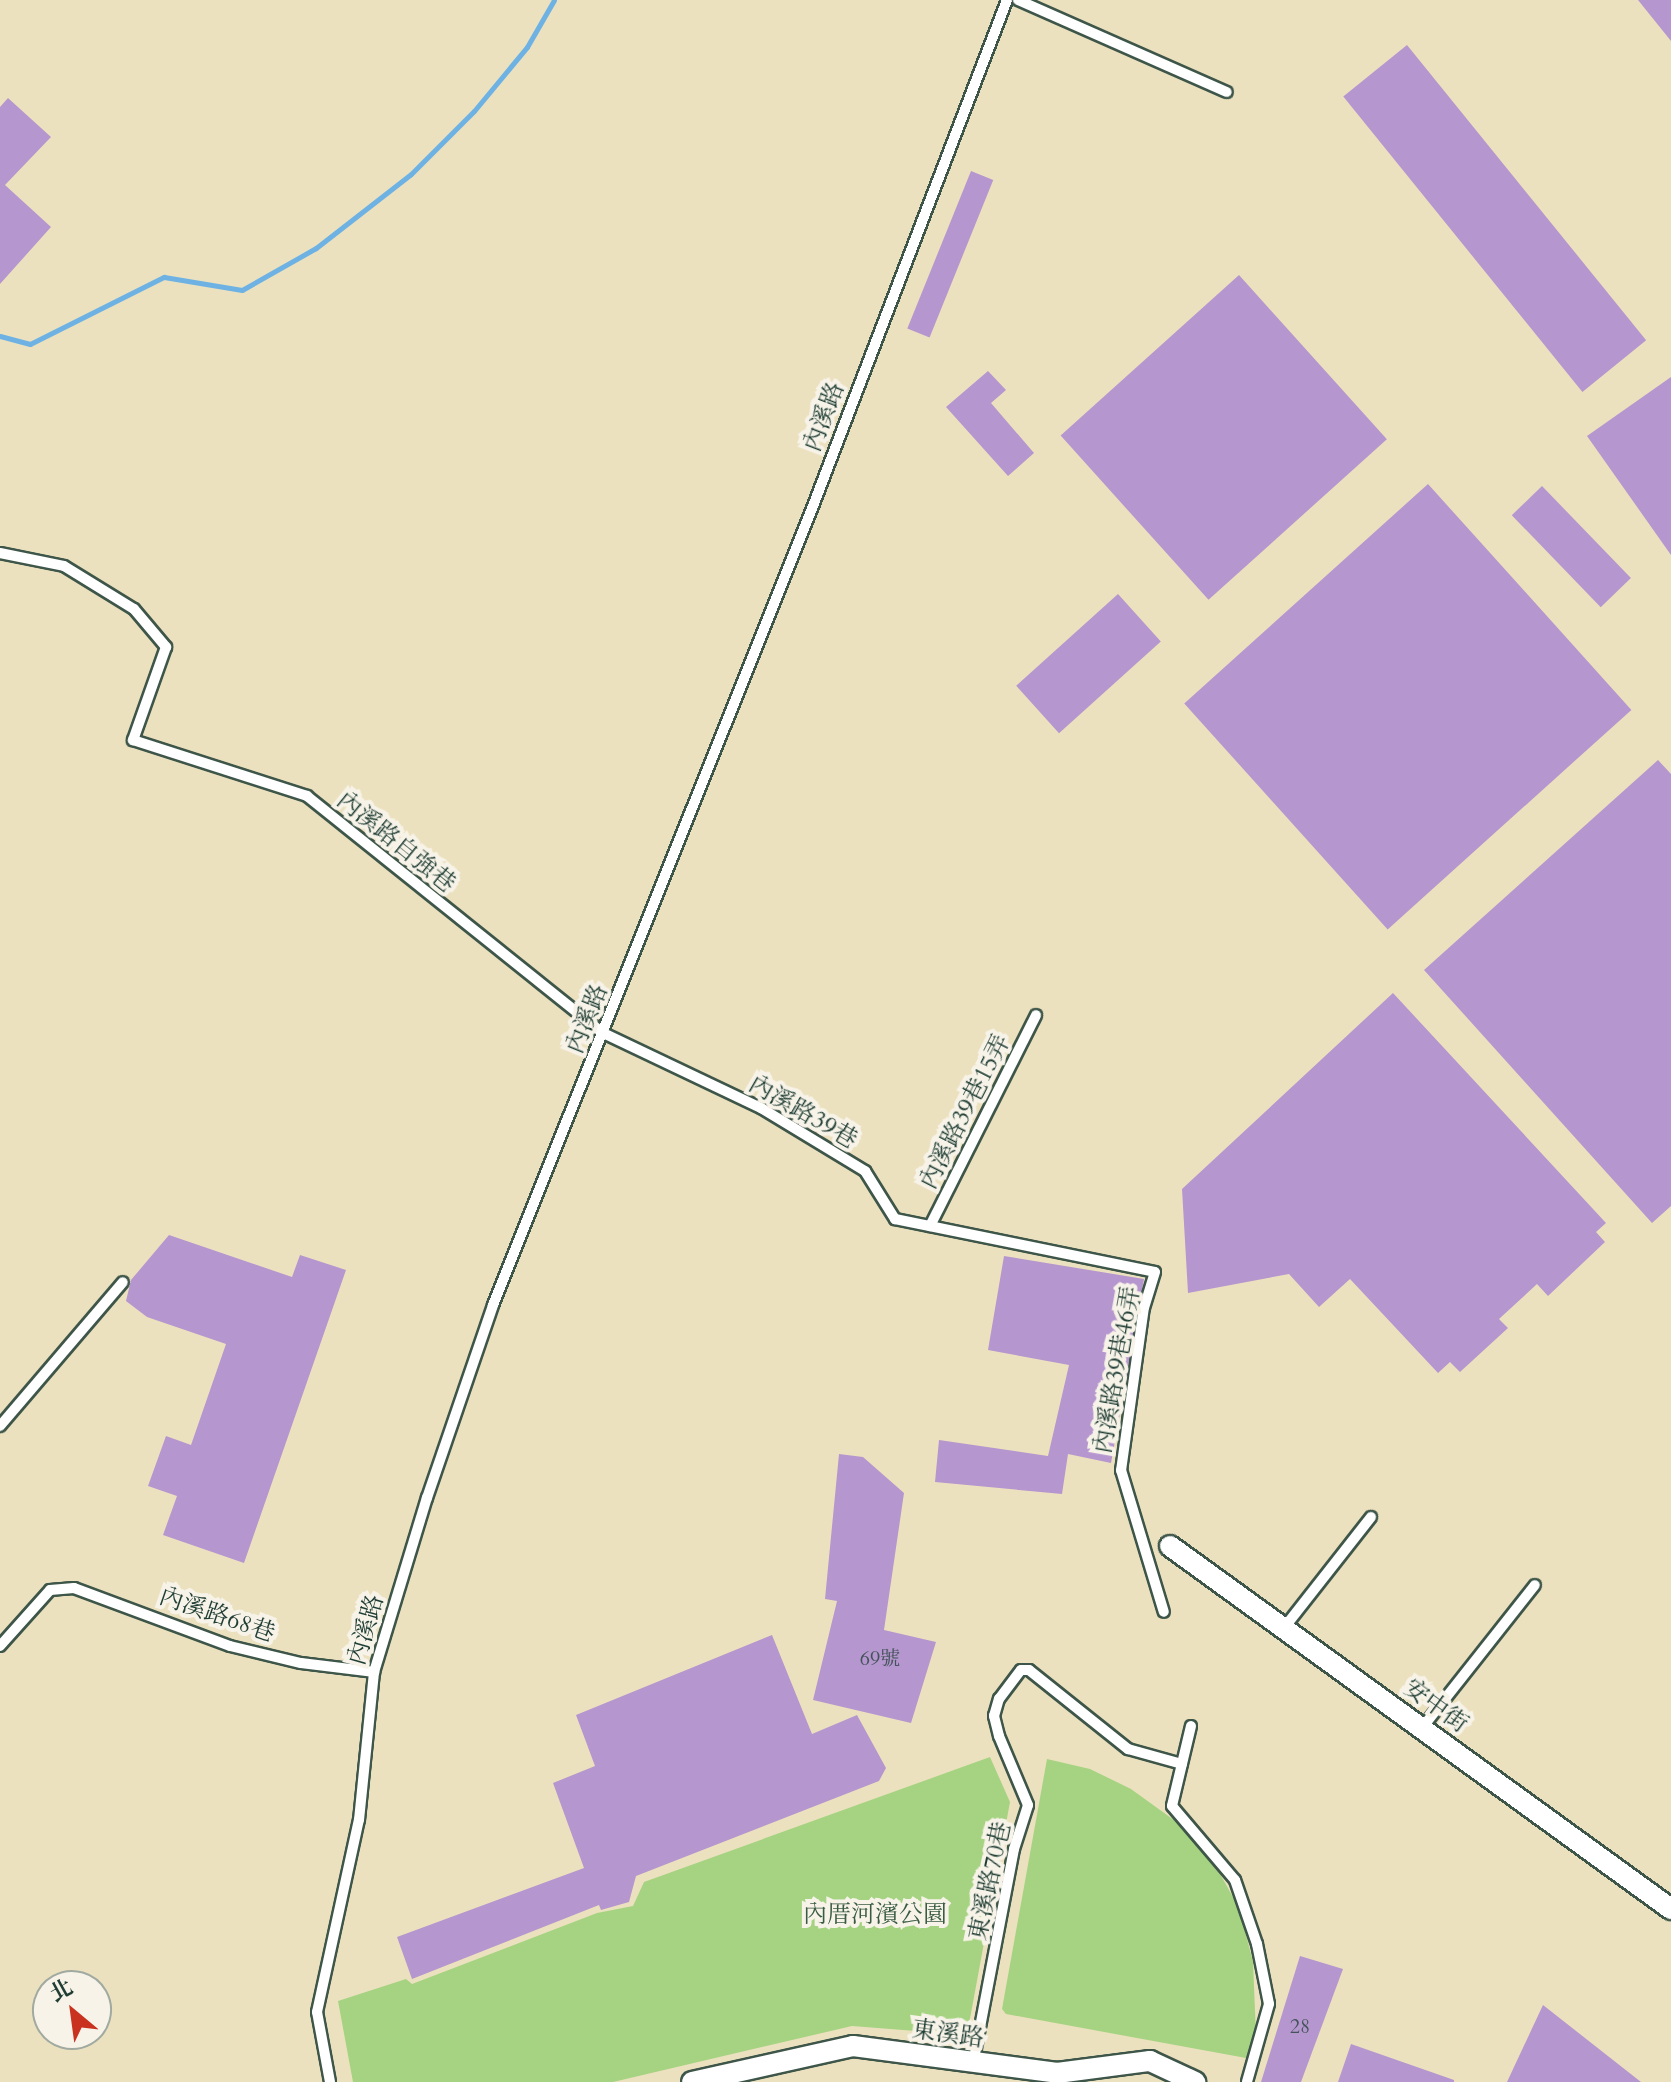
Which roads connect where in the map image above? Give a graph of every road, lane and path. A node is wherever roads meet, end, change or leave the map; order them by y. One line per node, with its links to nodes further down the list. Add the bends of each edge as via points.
1 (1007, 0): 6 (lane, 內溪路)
2 (1018, 0): 3 (lane)
3 (1227, 92)
4 (0, 553): 6 (lane, 內溪路自強巷, via 64,566 134,609 166,647 133,740 307,796)
5 (1036, 1015): 7 (lane, 內溪路39巷15弄)
6 (603, 1033): 7 (lane, 內溪路39巷, via 761,1108 865,1171 895,1219); 19 (lane, 內溪路, via 493,1305)
7 (930, 1226): 8 (lane, 內溪路39巷)
8 (1155, 1272): 16 (lane, 內溪路39巷46弄, via 1144,1307 1121,1470)
9 (123, 1282): 11 (lane)
10 (0, 1406): 11 (lane)
11 (10, 1415): 12 (lane)
12 (0, 1426)
13 (1371, 1517): 17 (lane)
14 (1170, 1546): 17 (street, 安中街)
15 (1535, 1585): 21 (lane)
16 (1164, 1612)
17 (1284, 1628): 21 (street, 安中街)
18 (0, 1646): 19 (lane, 內溪路68巷, via 50,1590 74,1588 230,1646 301,1663)
19 (374, 1672): 25 (lane, 內溪路, via 359,1820 317,2012)
20 (1191, 1726): 22 (lane)
21 (1422, 1728): 23 (street, 安中街)
22 (1182, 1764): 24 (lane, 東溪路70巷, via 1128,1749 1029,1670 1021,1670 999,1699 994,1716 999,1736 1028,1805 1014,1849); 28 (lane, via 1172,1806 1235,1880 1257,1944 1269,2004)
23 (1671, 1909)
24 (973, 2064): 26 (street, 東溪路, via 853,2046); 27 (street, 東溪路, via 1057,2073 1150,2061)
25 (330, 2082)
26 (692, 2082)
27 (1195, 2082)
28 (1247, 2082)

